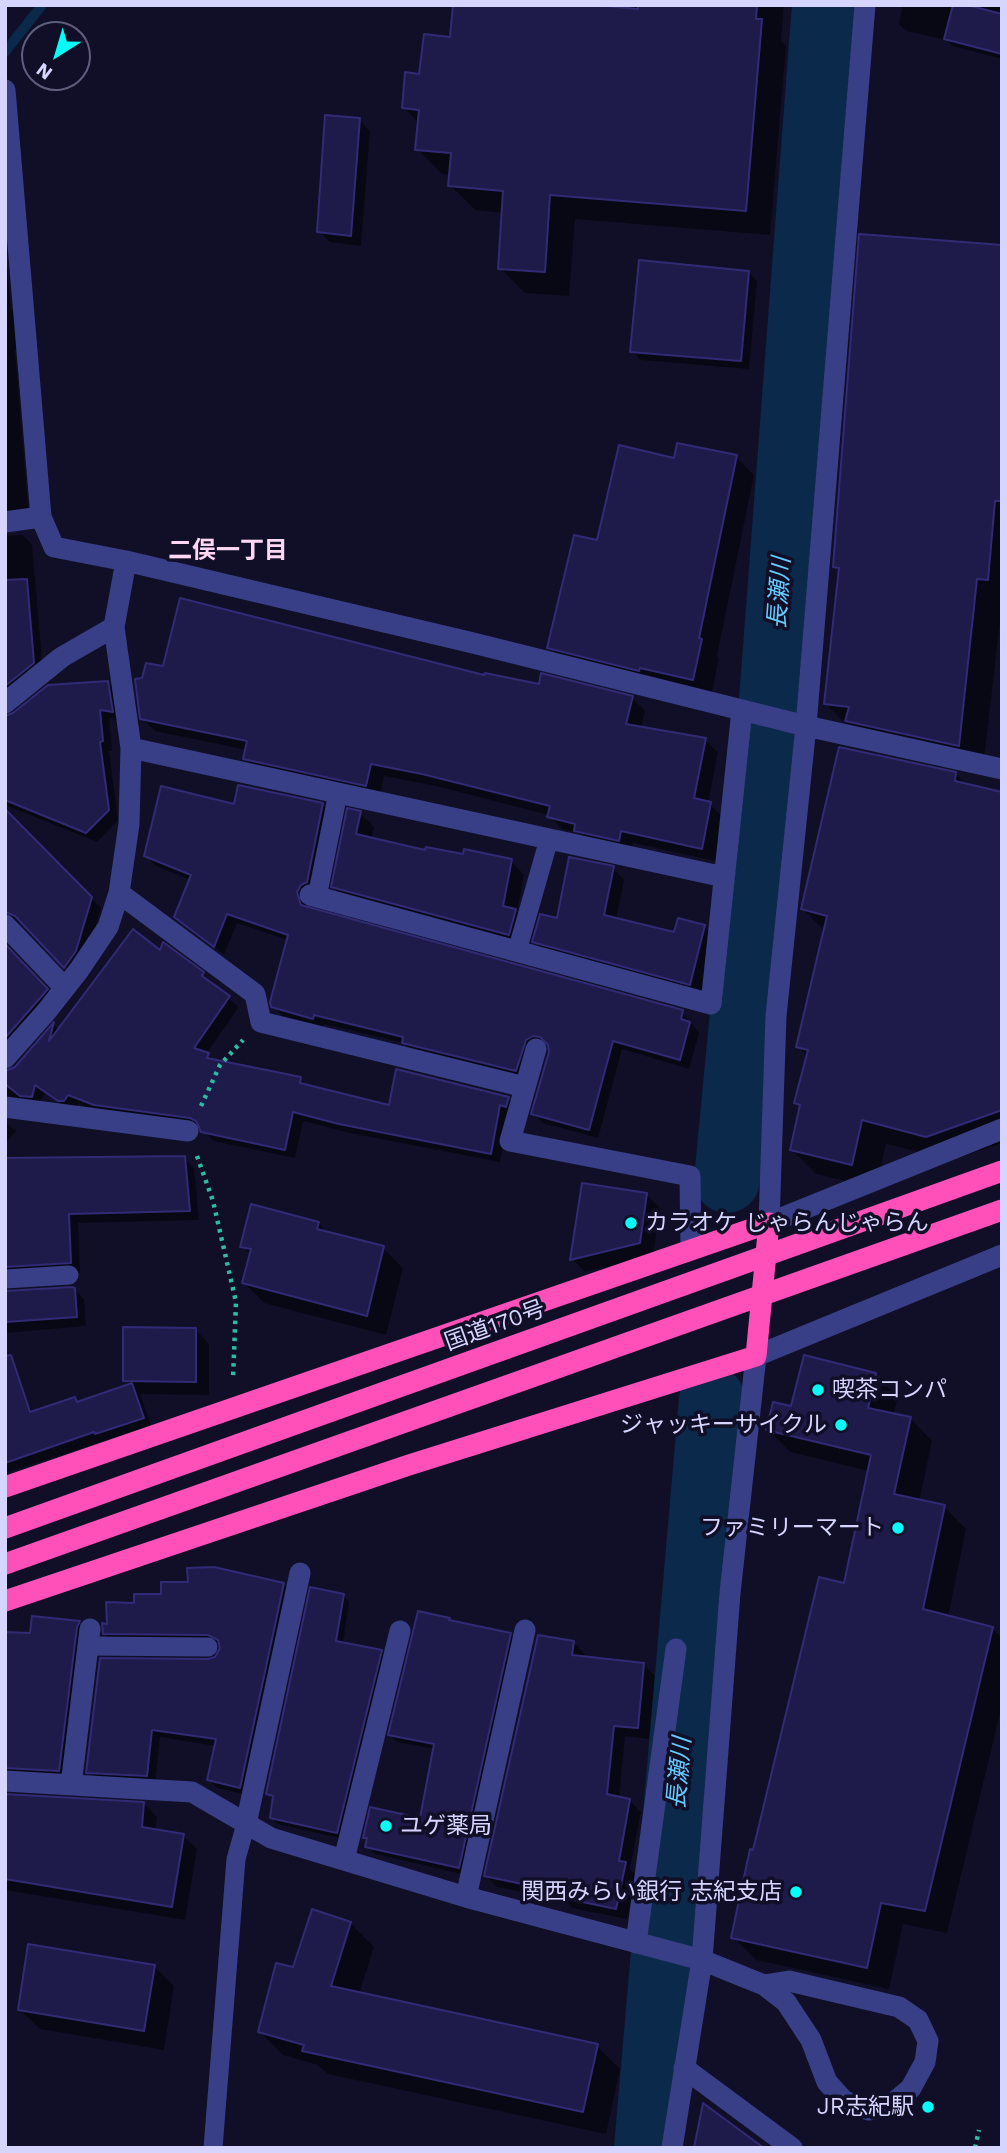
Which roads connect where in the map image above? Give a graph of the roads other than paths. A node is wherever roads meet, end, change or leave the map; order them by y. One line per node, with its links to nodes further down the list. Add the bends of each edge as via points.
1 (865, 5): 9 (street)
2 (5, 91): 3 (street)
3 (41, 517): 4 (street); 5 (street, via 54,547)
4 (5, 522)
5 (126, 561): 6 (street); 8 (street)
6 (114, 627): 7 (street, via 62,657); 10 (street)
7 (5, 703)
8 (741, 710): 9 (street); 14 (street)
9 (806, 726): 11 (street); 28 (street, via 776,1016)
10 (131, 748): 12 (street); 15 (street, via 129,824)
11 (1002, 769)
12 (338, 793): 13 (street); 16 (lane)
13 (550, 839): 14 (street); 18 (lane)
14 (724, 877): 18 (street, via 711,1004)
15 (119, 893): 19 (street, via 108,927); 22 (street, via 255,994 261,1022)
16 (313, 896): 18 (street)
17 (5, 925): 19 (street)
18 (517, 951)
19 (65, 988): 21 (street)
20 (536, 1048): 22 (street)
21 (5, 1058)
22 (525, 1087): 29 (street, via 510,1141 690,1176)
23 (5, 1107): 25 (street)
24 (1002, 1129): 28 (street)
25 (188, 1131)
26 (1002, 1171): 35 (highway, 国道170号, bridge)
27 (1002, 1210): 36 (highway, bridge)
28 (769, 1223): 29 (highway); 33 (highway)
29 (691, 1250): 34 (highway)
30 (1002, 1255): 33 (street)
31 (69, 1275): 32 (lane)
32 (5, 1279)
33 (756, 1356): 38 (highway, via 409,1465); 50 (street, via 730,1592)
34 (5, 1487)
35 (5, 1528)
36 (5, 1564)
37 (300, 1573): 46 (street)
38 (5, 1601)
39 (525, 1630): 48 (street)
40 (400, 1631): 47 (street)
41 (89, 1638): 42 (lane); 45 (street)
42 (208, 1647)
43 (676, 1649): 49 (street)
44 (5, 1781): 45 (street)
45 (71, 1785): 46 (street, via 192,1792)
46 (246, 1824): 47 (street, via 271,1838); 53 (lane, via 236,1859)
47 (344, 1860): 48 (street)
48 (466, 1897): 49 (street)
49 (636, 1943): 50 (street)
50 (702, 1960): 51 (street); 52 (street)
51 (764, 1985): 51 (street, via 789,1981 899,2007 918,2020 928,2041 925,2062 911,2088 892,2104 869,2110 844,2101 827,2082 811,2040 786,2002)
52 (684, 2068): 54 (street); 55 (street)
53 (213, 2148)
54 (672, 2148)
55 (792, 2148)

